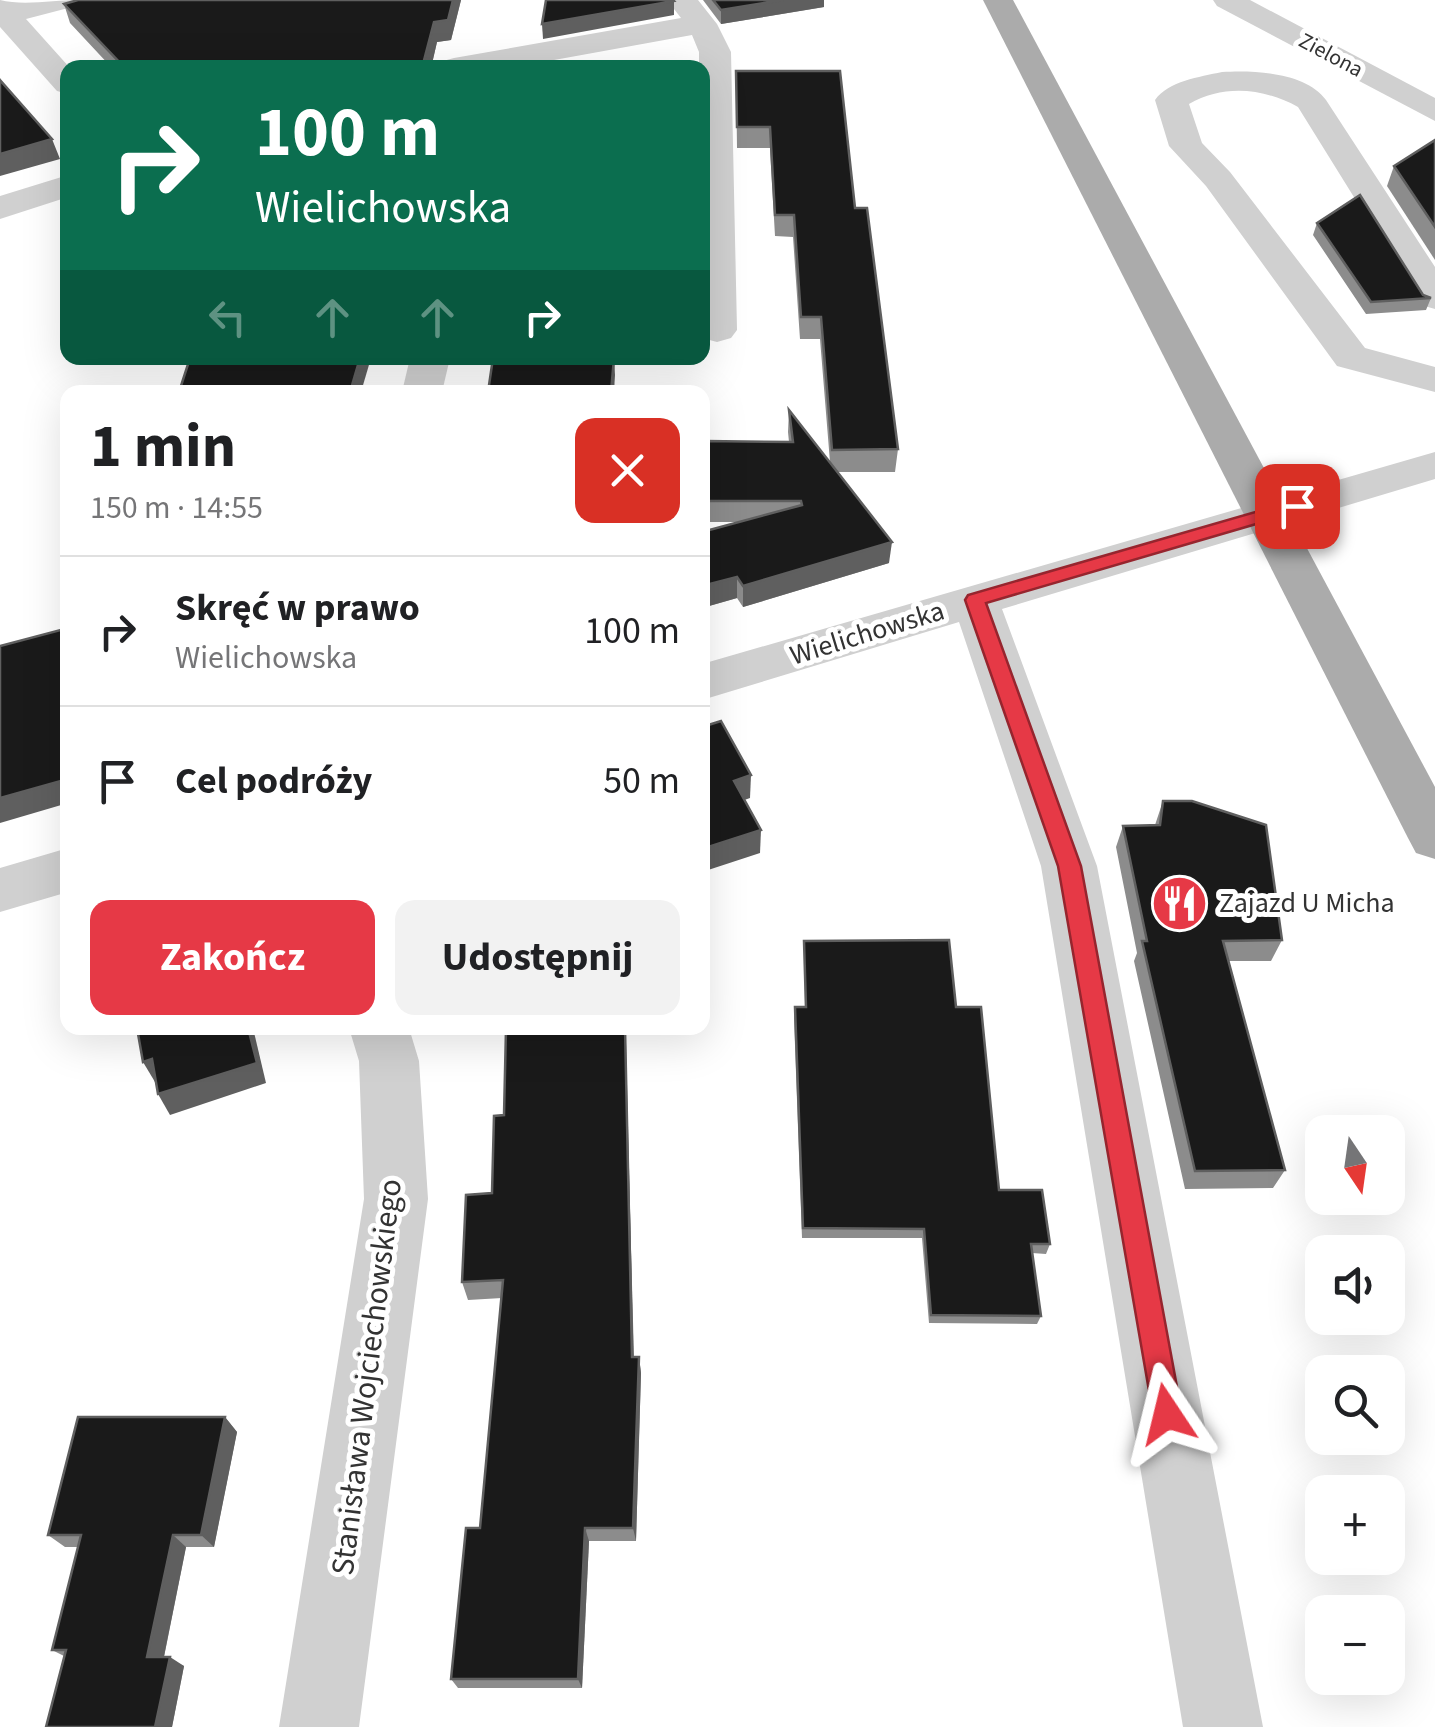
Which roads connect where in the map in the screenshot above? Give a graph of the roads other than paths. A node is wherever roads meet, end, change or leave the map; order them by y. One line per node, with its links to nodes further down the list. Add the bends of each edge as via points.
1 (65, 0): 5 (street)
2 (998, 0): 16 (main road)
3 (1228, 0): 8 (street, Zielona)
4 (692, 12): 6 (street); 13 (street, via 715,52)
5 (2, 13): 7 (street)
6 (491, 60)
7 (60, 75)
8 (1430, 108): 9 (street)
9 (1317, 114): 12 (street); 14 (street, via 1292,88 1265,82 1194,85 1171,100 1186,146 1352,358)
10 (60, 188): 11 (street)
11 (0, 208)
12 (1435, 297)
13 (717, 330)
14 (1435, 380)
15 (1435, 465): 16 (street, Wielichowska)
16 (1264, 515): 17 (street, Wielichowska); 19 (main road)
17 (975, 600): 18 (street, Wielichowska); 24 (street, via 1069,866)
18 (710, 680)
19 (1435, 838)
20 (60, 872): 21 (street)
21 (0, 890)
22 (380, 1035): 23 (street, Stanisława Wojciechowskiego, via 389,1060 396,1199)
23 (320, 1727)
24 (1224, 1727)

